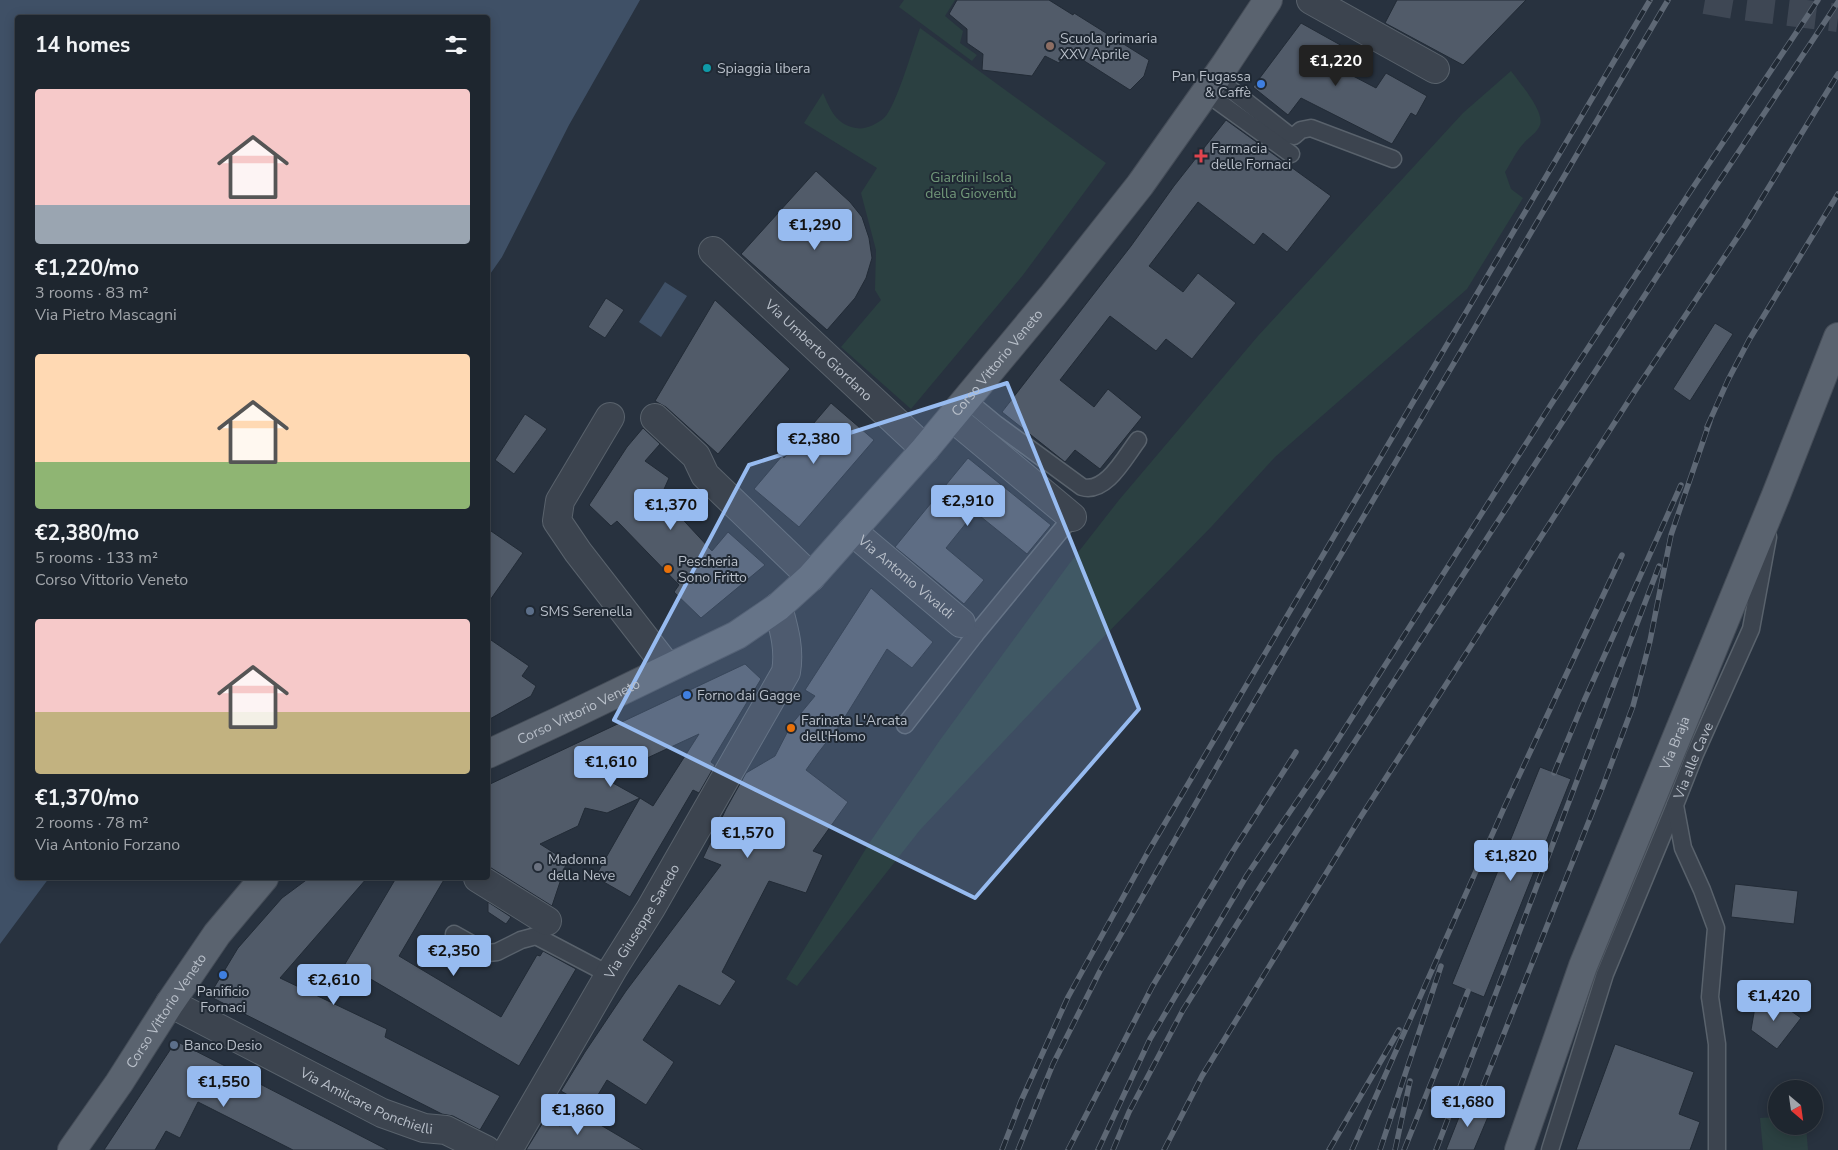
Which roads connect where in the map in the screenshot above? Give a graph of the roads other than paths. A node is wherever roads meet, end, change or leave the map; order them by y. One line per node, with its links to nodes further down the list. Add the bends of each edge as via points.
1 (1268, 0): 4 (main road, Corso Vittorio Veneto)
2 (1311, 0): 3 (street)
3 (1435, 69)
4 (1211, 85): 5 (lane); 6 (lane, via 1289,135 1311,128); 9 (main road, Corso Vittorio Veneto, via 1140,185)
5 (1291, 154)
6 (1393, 159)
7 (713, 251): 13 (street, Via Umberto Giordano)
8 (1838, 338): 14 (main road, Via Braja)
9 (960, 408): 12 (lane, via 996,424 1088,489 1105,483); 13 (main road, Corso Vittorio Veneto); 15 (street)
10 (610, 418): 20 (street, via 560,500 557,521)
11 (655, 418): 17 (street, via 696,456 705,475)
12 (1138, 440)
13 (925, 449): 16 (main road, Corso Vittorio Veneto)
14 (1776, 495): 23 (lane, Via alle Cave, via 1751,629); 33 (main road, Via Braja, via 1583,966)
15 (1072, 517): 19 (lane)
16 (852, 531): 17 (main road, Corso Vittorio Veneto); 19 (street, Via Antonio Vivaldi)
17 (811, 577): 18 (main road, Corso Vittorio Veneto)
18 (778, 607): 20 (main road, Corso Vittorio Veneto, via 737,635); 28 (street, Via Giuseppe Saredo, via 788,657 786,672)
19 (968, 629): 21 (lane)
20 (668, 668): 22 (main road, Corso Vittorio Veneto)
21 (905, 724)
22 (490, 753)
23 (1676, 804): 34 (lane, via 1605,974); 35 (lane, Via alle Cave, via 1683,848 1716,928 1710,997 1717,1044)
24 (262, 880): 29 (main road, Corso Vittorio Veneto, via 217,934)
25 (481, 880): 26 (street)
26 (548, 921)
27 (454, 934): 28 (lane, via 488,953 536,936)
28 (610, 975): 32 (street, Via Giuseppe Saredo)
29 (170, 1003): 30 (main road, Corso Vittorio Veneto); 31 (street, Via Amilcare Ponchielli, via 382,1113 424,1128 446,1130)
30 (72, 1150)
31 (486, 1150)
32 (508, 1150)
33 (1519, 1150)
34 (1550, 1150)
35 (1717, 1150)

